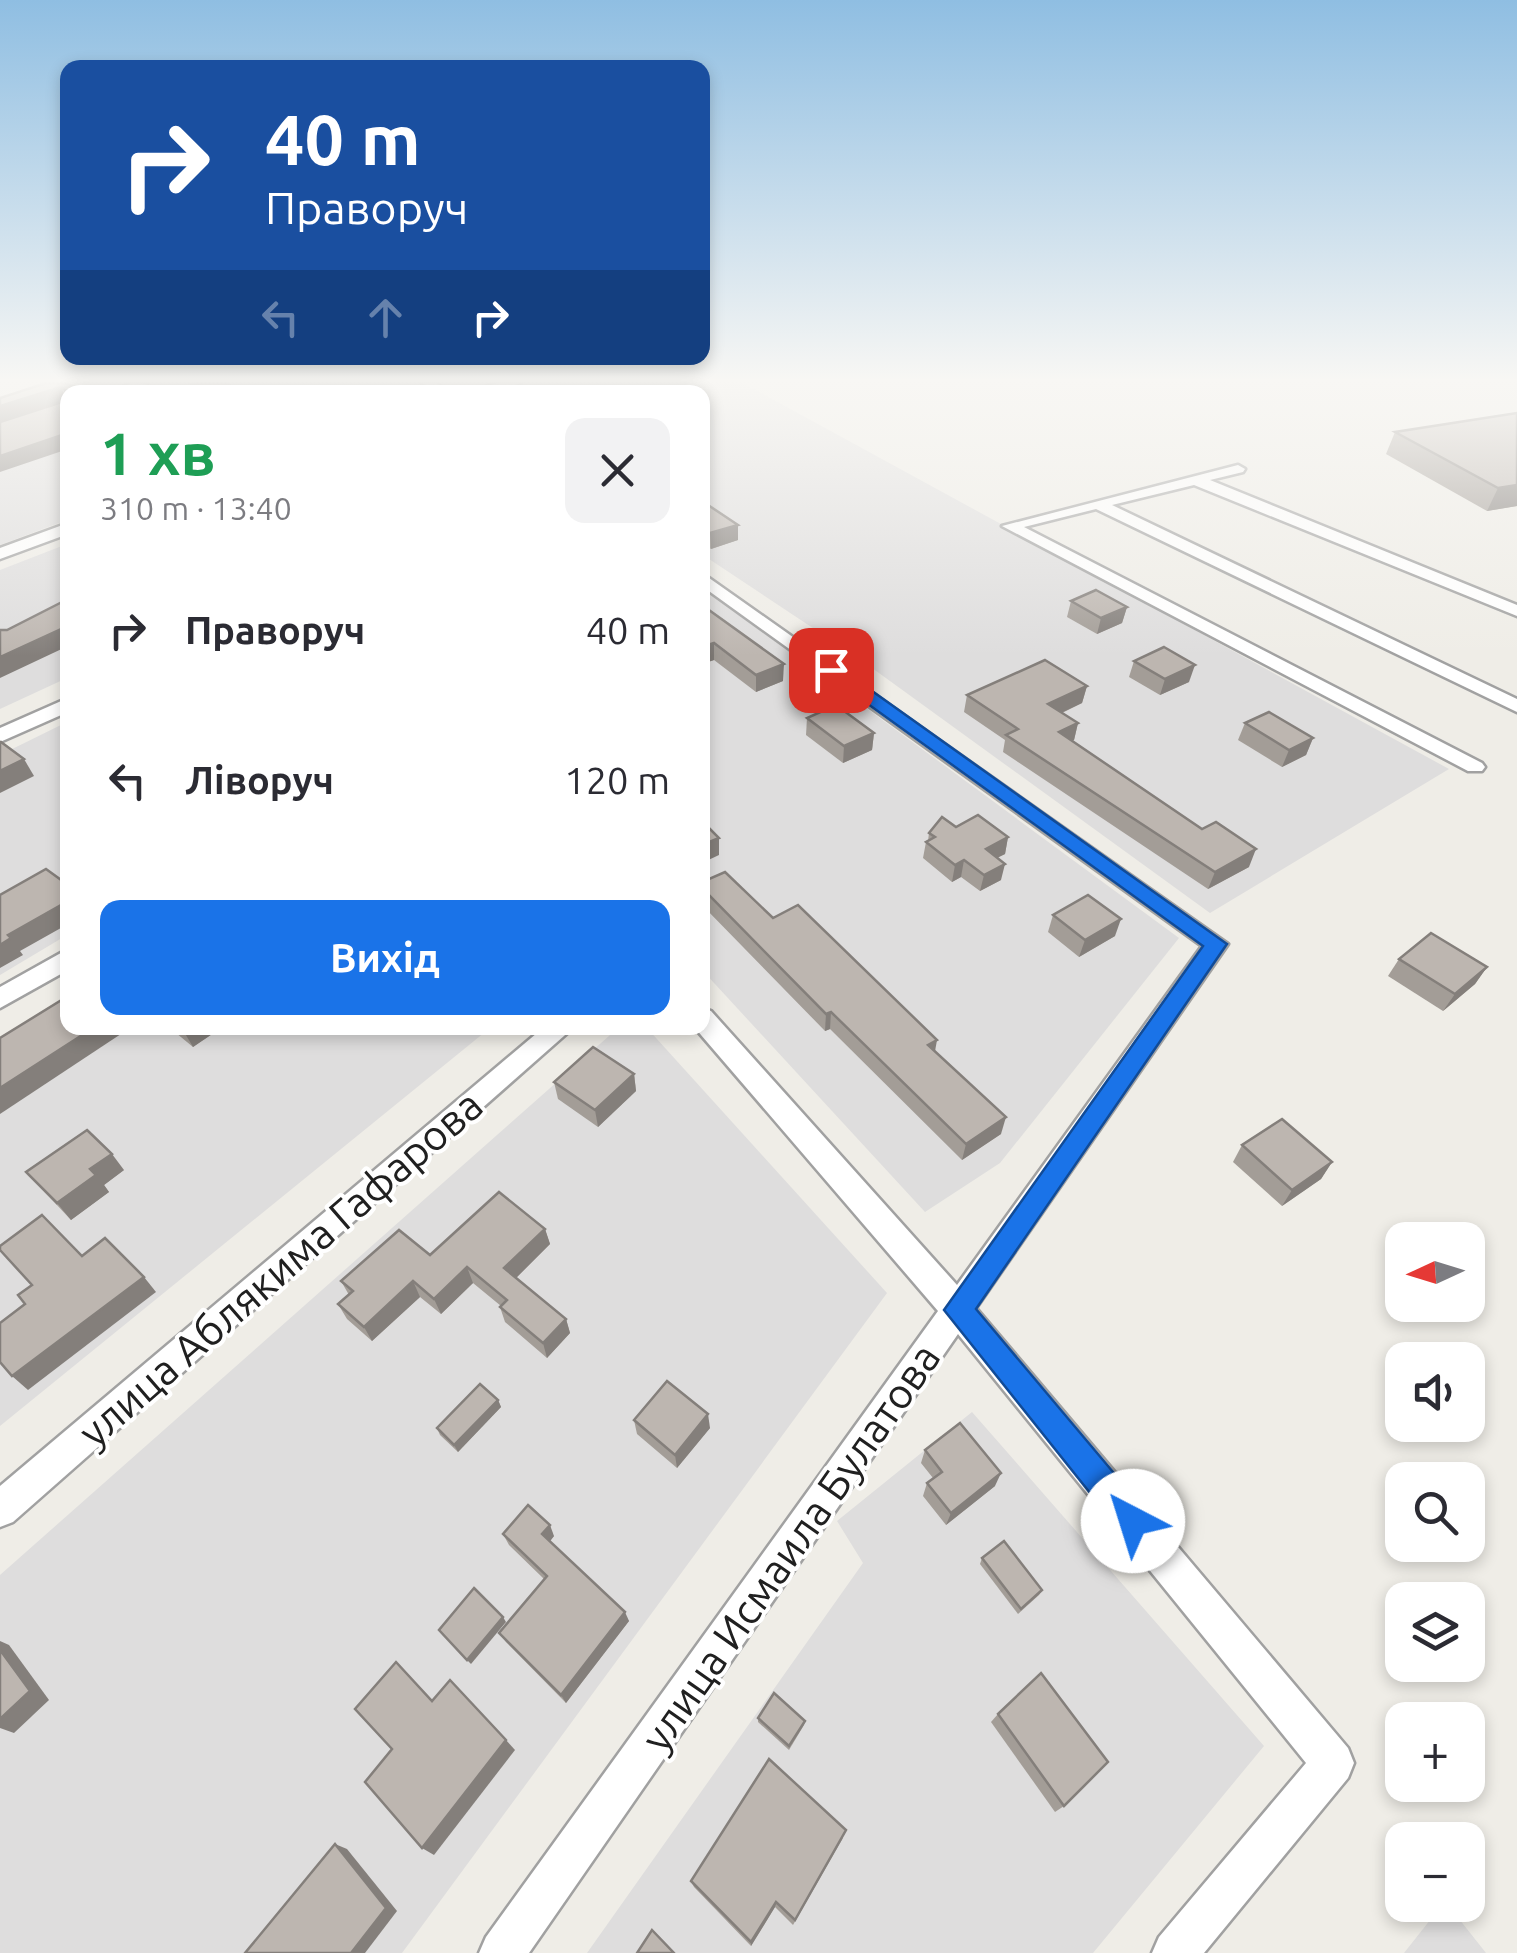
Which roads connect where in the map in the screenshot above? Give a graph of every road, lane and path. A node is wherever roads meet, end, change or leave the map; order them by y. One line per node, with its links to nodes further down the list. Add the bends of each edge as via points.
1 (1222, 474): 2 (street)
2 (1198, 482): 3 (street); 7 (street)
3 (1099, 505): 8 (street); 11 (street, via 1010,526)
4 (60, 531): 5 (street)
5 (0, 554)
6 (710, 584): 16 (street, улица Исмаила Булатова, via 1216,944)
7 (1517, 611)
8 (1517, 706)
9 (60, 708): 10 (street)
10 (0, 736)
11 (1476, 768)
12 (60, 963): 13 (street)
13 (0, 999)
14 (710, 1027): 16 (street)
15 (552, 1035): 17 (street, улица Аблякима Гафарова)
16 (958, 1310): 18 (street, улица Исмаила Булатова); 19 (street, via 1333,1762)
17 (0, 1509)
18 (502, 1953)
19 (1175, 1953)

